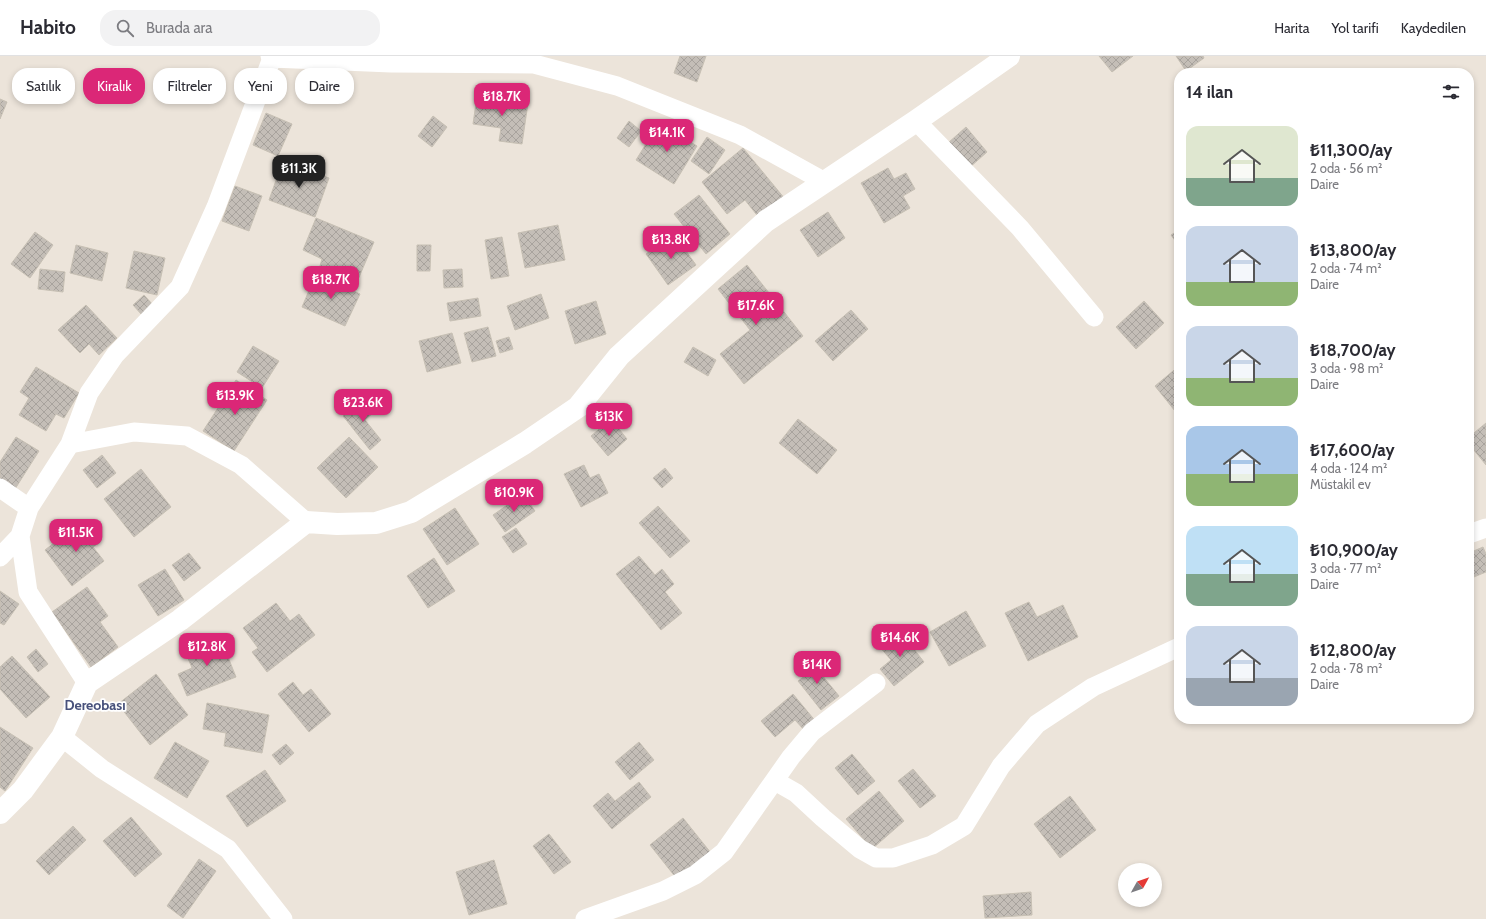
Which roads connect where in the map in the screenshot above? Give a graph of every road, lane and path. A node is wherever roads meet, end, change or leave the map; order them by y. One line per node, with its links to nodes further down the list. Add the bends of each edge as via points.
1 (1009, 56): 4 (street)
2 (271, 57): 3 (street, via 391,63); 7 (street, via 216,207 180,286 106,368 89,394)
3 (536, 60): 5 (street, via 617,86 740,135)
4 (916, 121): 5 (street); 6 (street, via 1020,228)
5 (825, 182): 10 (street, via 766,221 619,356 578,407 525,443 411,512 376,523)
6 (1094, 317)
7 (70, 444): 9 (street); 10 (street, via 134,432 187,436 241,465)
8 (0, 488): 9 (street)
9 (29, 508): 13 (street)
10 (306, 522): 17 (street, via 180,620)
11 (1486, 528): 12 (street)
12 (1474, 532)
13 (20, 536): 14 (street); 17 (street, via 28,592)
14 (0, 557)
15 (1174, 649): 19 (street, via 1093,687 1037,724 1001,766 964,826 932,845 893,858 876,858 860,849 796,793)
16 (876, 682): 19 (street, via 812,732)
17 (87, 683): 18 (street)
18 (62, 737): 20 (street, via 23,790); 21 (street, via 102,769 228,849)
19 (775, 781): 22 (street, via 724,852 695,875 662,891)
20 (0, 813)
21 (283, 919)
22 (585, 919)

